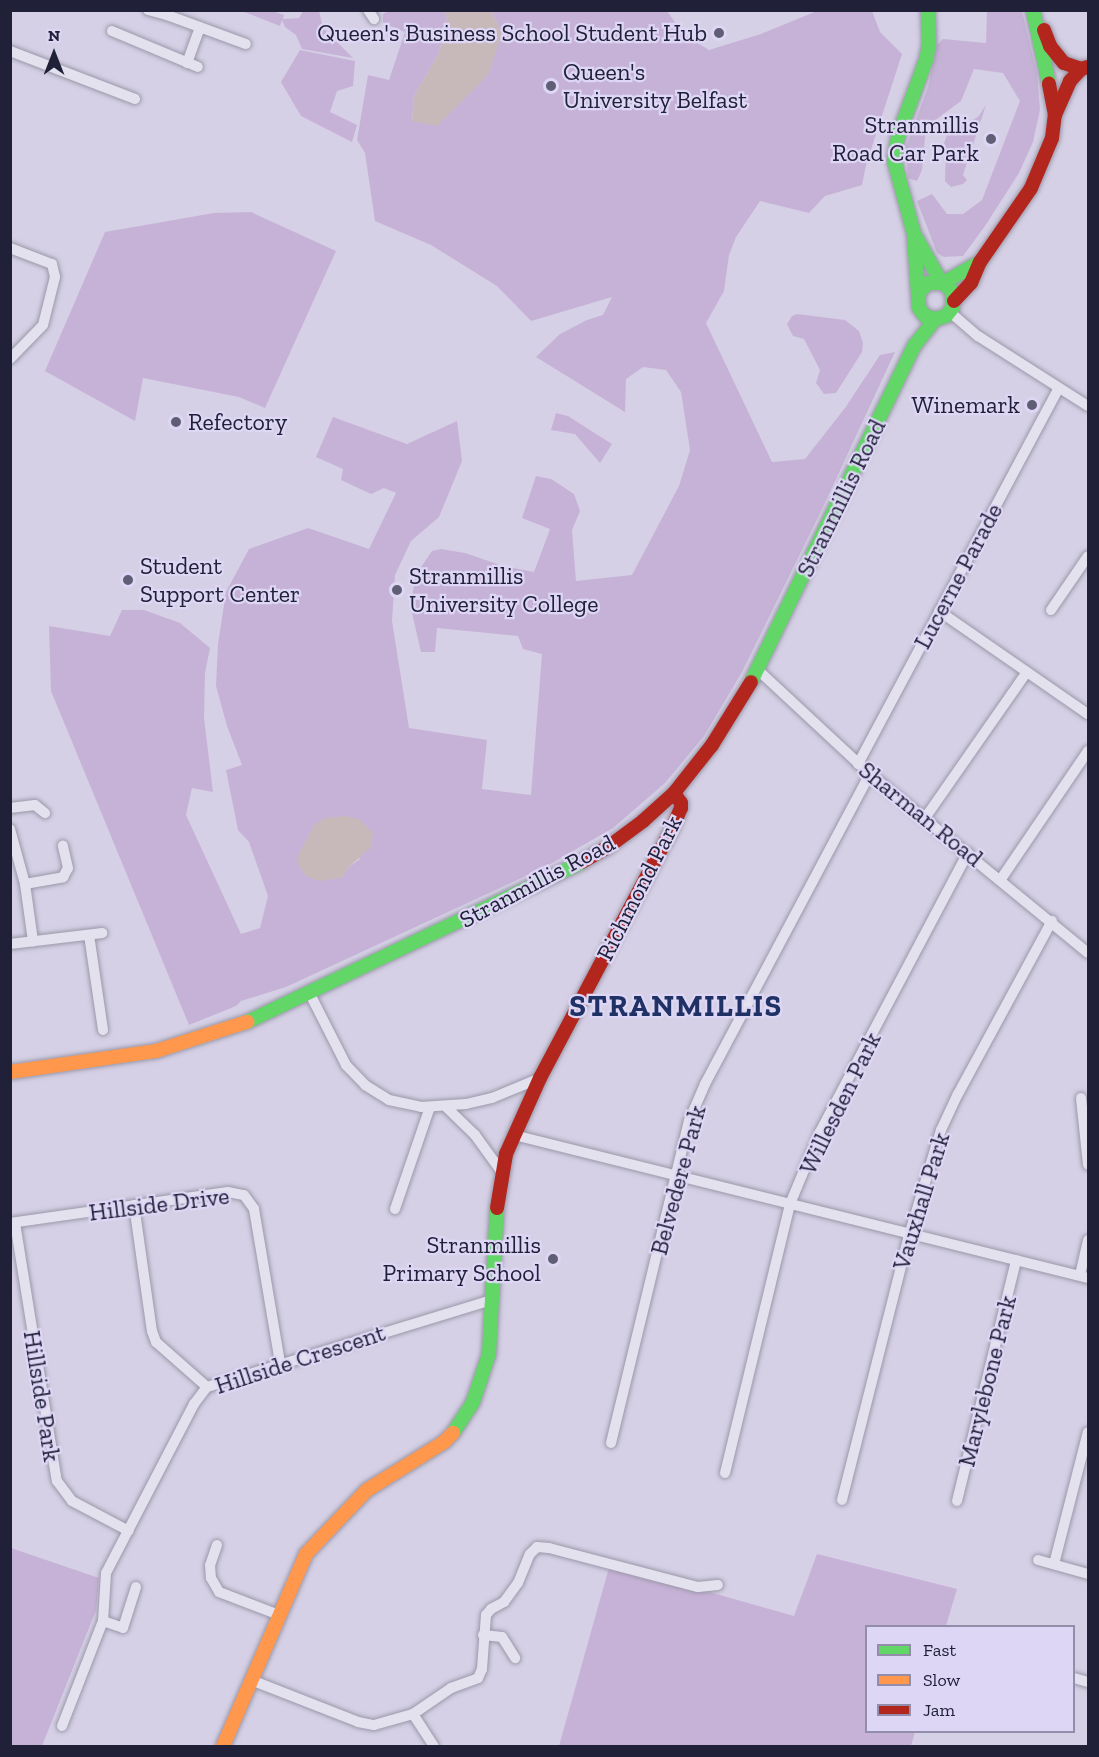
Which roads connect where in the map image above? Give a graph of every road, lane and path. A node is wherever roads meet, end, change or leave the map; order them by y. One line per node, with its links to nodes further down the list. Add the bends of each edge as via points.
1 (148, 10): 4 (street)
2 (928, 10): 11 (street, via 926,60 898,136 894,160)
3 (1035, 10): 8 (street, via 1057,57 1068,66); 10 (street)
4 (200, 27): 5 (street, via 193,65); 6 (street)
5 (112, 31)
6 (246, 44)
7 (10, 51): 9 (street)
8 (1085, 68): 10 (street, via 1070,81)
9 (135, 99)
10 (1055, 115): 13 (street, via 1052,138 1034,183)
11 (914, 234): 14 (street); 15 (street)
12 (10, 248): 20 (street, via 52,264 55,277 43,325)
13 (980, 262): 14 (street); 16 (street, via 971,283)
14 (942, 282): 15 (street, via 928,283); 16 (street, via 952,291)
15 (919, 292): 17 (street, via 917,303)
16 (952, 307): 18 (street); 21 (street, via 972,331)
17 (922, 312): 18 (street); 19 (street, Stranmillis Road)
18 (935, 319): 19 (street, Stranmillis Road)
19 (915, 345): 26 (street, Stranmillis Road)
20 (10, 359)
21 (1058, 389): 22 (street); 25 (street, Lucerne Parade)
22 (1089, 406)
23 (1089, 556): 24 (street)
24 (1051, 610)
25 (939, 611): 27 (street); 30 (street, Lucerne Parade)
26 (758, 670): 30 (street, Sharman Road); 32 (street, Stranmillis Road, via 712,746)
27 (1027, 672): 28 (street); 35 (street)
28 (1089, 714)
29 (1089, 751): 39 (street)
30 (858, 764): 31 (street, Sharman Road)
31 (870, 774): 35 (street, Sharman Road); 57 (street, Belvedere Park, via 705,1084 689,1122)
32 (674, 793): 47 (street, Stranmillis Road, via 608,847 576,865); 50 (street, Richmond Park, via 681,808 672,829)
33 (10, 808): 34 (street, via 35,805)
34 (45, 813)
35 (925, 818): 38 (street, Sharman Road)
36 (10, 829): 40 (street)
37 (63, 846): 40 (street, via 68,868 63,877)
38 (968, 853): 39 (street, Sharman Road); 58 (street, Willesden Park, via 820,1132)
39 (1001, 879): 41 (street, Sharman Road)
40 (25, 884): 44 (street)
41 (1052, 921): 46 (street, Sharman Road); 62 (street, Vauxhall Park, via 947,1116)
42 (102, 933): 43 (street)
43 (89, 934): 44 (street); 48 (street)
44 (33, 941): 45 (street)
45 (10, 944)
46 (1089, 954)
47 (310, 994): 49 (street, Stranmillis Road, via 191,1042 120,1058); 53 (street, via 338,1052 355,1076 389,1100)
48 (103, 1030)
49 (10, 1072)
50 (540, 1078): 52 (street, via 492,1098); 54 (street, Richmond Park)
51 (1081, 1098): 55 (street)
52 (445, 1106): 53 (street); 56 (street, via 465,1124)
53 (430, 1107): 60 (street)
54 (514, 1135): 56 (street, Richmond Park); 57 (street)
55 (1089, 1165)
56 (501, 1171): 66 (street, Richmond Park)
57 (678, 1176): 58 (street); 70 (street, Belvedere Park)
58 (790, 1204): 62 (street); 71 (street, Willesden Park)
59 (134, 1205): 61 (street, Hillside Drive); 67 (street, Hillside Drive, via 228,1192 244,1195 254,1209); 68 (street, via 156,1342)
60 (395, 1209)
61 (13, 1223): 74 (street, Hillside Park, via 57,1481 72,1501)
62 (909, 1234): 64 (street); 72 (street, Vauxhall Park)
63 (1089, 1240): 65 (street)
64 (1016, 1260): 65 (street); 73 (street, Marylebone Park)
65 (1084, 1276)
66 (491, 1300): 67 (street, Hillside Crescent); 81 (street, Richmond Park, via 486,1369 464,1418 444,1442 367,1491 333,1523 306,1554)
67 (280, 1362): 68 (street, Hillside Crescent)
68 (207, 1387): 74 (street, Hillside Crescent, via 194,1404)
69 (1089, 1432): 77 (street)
70 (611, 1443)
71 (725, 1473)
72 (842, 1500)
73 (957, 1502)
74 (129, 1530): 82 (street, Hillside Crescent, via 106,1573)
75 (217, 1545): 81 (street, via 210,1565 211,1578 219,1592)
76 (1038, 1560): 77 (street)
77 (1054, 1564): 78 (street)
78 (1089, 1574)
79 (718, 1585): 83 (street, via 698,1587 537,1547 504,1602 486,1615)
80 (136, 1587): 82 (street, via 123,1628)
81 (279, 1615): 85 (street, Richmond Park)
82 (103, 1621): 87 (street)
83 (483, 1635): 84 (street, via 502,1637); 86 (street, via 478,1678 451,1688)
84 (515, 1658)
85 (251, 1680): 86 (street, via 366,1723 388,1722); 88 (street, Richmond Park)
86 (413, 1714): 89 (street)
87 (62, 1726)
88 (223, 1746)
89 (434, 1746)

